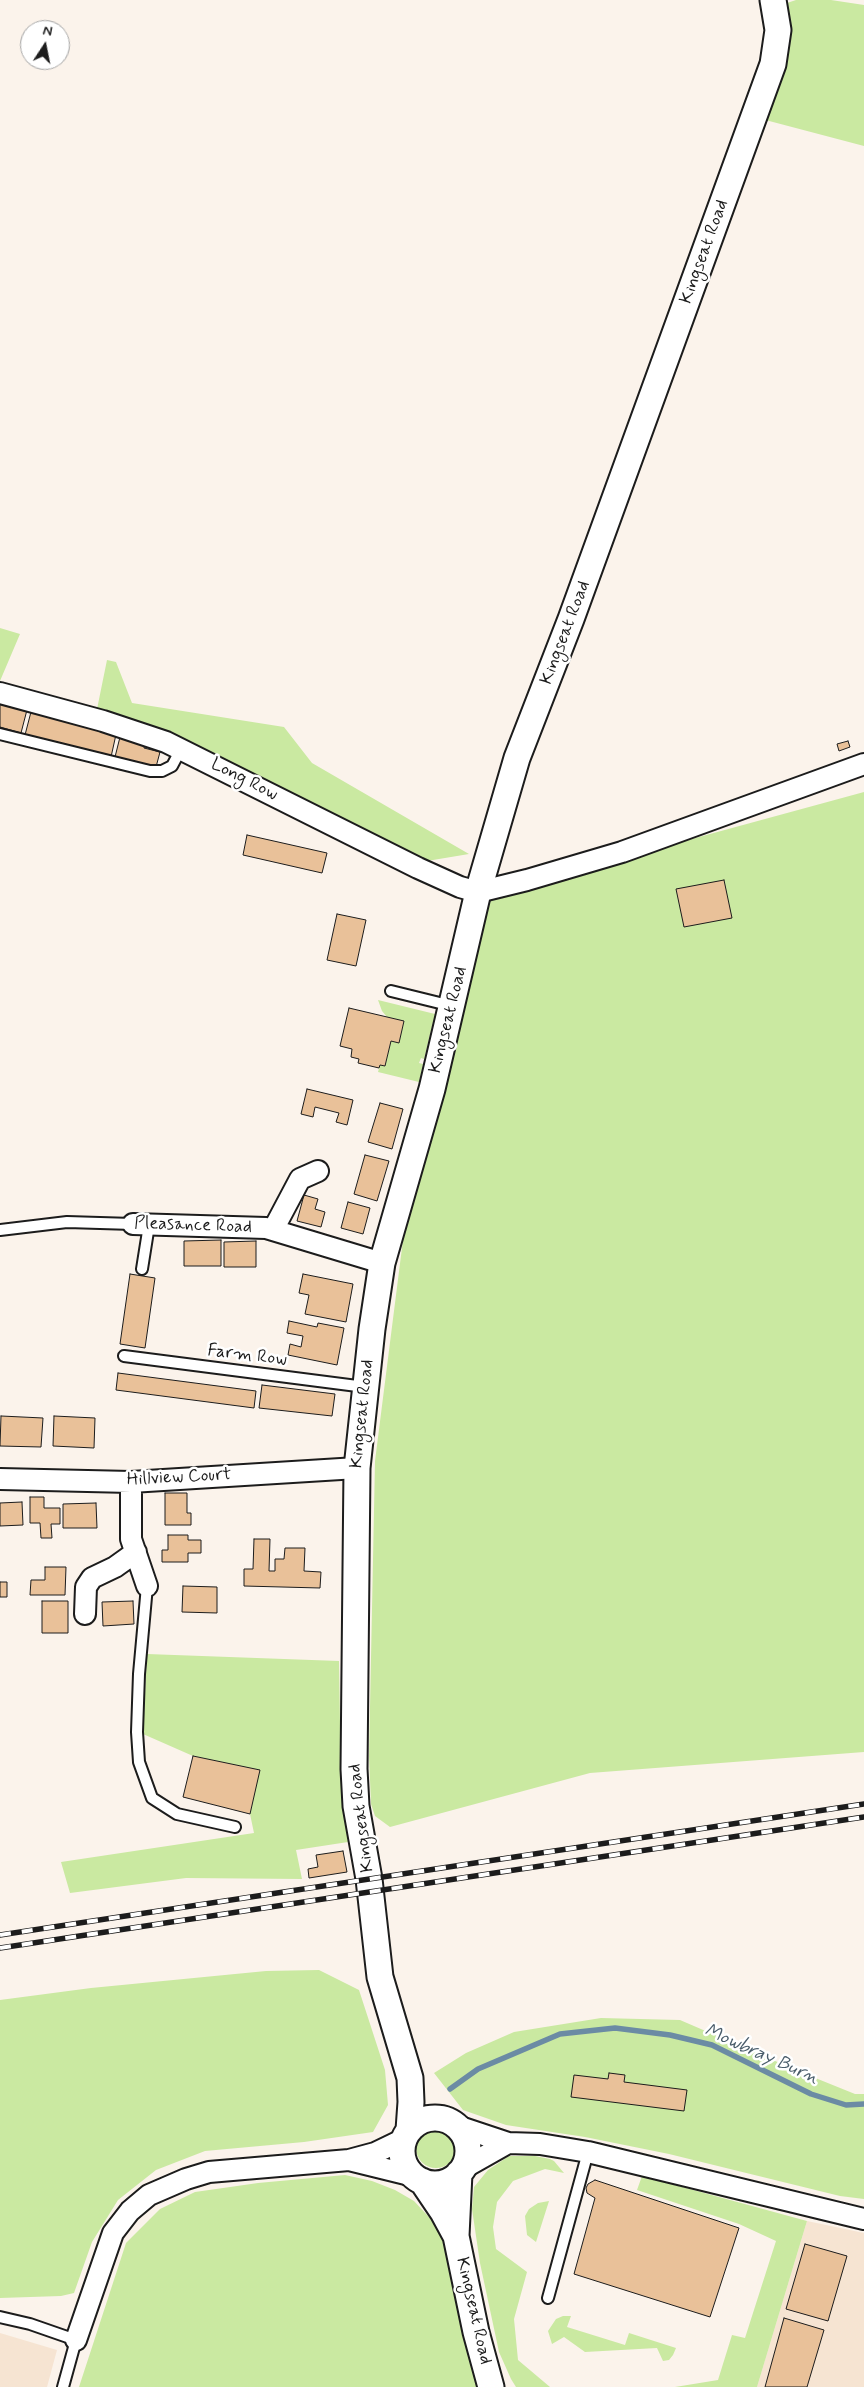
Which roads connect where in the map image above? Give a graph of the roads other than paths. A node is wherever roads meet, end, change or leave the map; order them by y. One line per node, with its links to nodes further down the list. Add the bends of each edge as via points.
1 (773, 0): 6 (street, Kingseat Road, via 778,30 773,64 572,619 517,758)
2 (0, 694): 4 (street, Long Row, via 103,721)
3 (0, 734): 4 (lane, via 162,772 172,766)
4 (181, 749): 6 (street, Long Row, via 418,868)
5 (864, 764): 6 (street, via 622,852)
6 (478, 892): 8 (street, Kingseat Road)
7 (391, 990): 8 (lane)
8 (453, 1006): 13 (street, Kingseat Road)
9 (318, 1171): 12 (street, via 300,1179)
10 (141, 1224): 11 (lane, Pleasance Road, via 67,1222); 12 (street, Pleasance Road); 14 (lane)
11 (0, 1230)
12 (273, 1230): 13 (street, Pleasance Road)
13 (382, 1263): 16 (street, Kingseat Road)
14 (142, 1269)
15 (124, 1356): 16 (lane, Farm Row)
16 (366, 1387): 17 (street, Kingseat Road)
17 (357, 1468): 19 (street, Hillview Court); 24 (street, Kingseat Road, via 356,1806 369,1879 380,1978)
18 (0, 1479): 19 (street, Hillview Court)
19 (131, 1482): 20 (street, via 131,1539)
20 (136, 1552): 21 (street); 22 (street, via 92,1578 86,1588)
21 (147, 1586): 23 (lane, via 137,1732 139,1762 152,1798 177,1814)
22 (85, 1614)
23 (235, 1827)
24 (410, 2078): 25 (street, Kingseat Road); 26 (street, Kingseat Road, via 411,2102)
25 (452, 2123): 26 (street, via 437,2117 426,2119); 27 (street); 30 (street, Kingseat Road, via 464,2135 468,2146 468,2156)
26 (406, 2135): 29 (street, via 375,2152); 31 (street, Kingseat Road, via 403,2160)
27 (508, 2143): 28 (street, via 540,2144); 30 (street)
28 (588, 2152): 32 (street); 34 (lane)
29 (349, 2160): 31 (street); 36 (street, via 209,2172 149,2195 130,2211 113,2233)
30 (461, 2171): 31 (street, via 441,2183); 33 (street, Kingseat Road)
31 (418, 2178): 33 (street, Kingseat Road)
32 (864, 2219)
33 (456, 2236): 38 (street, Kingseat Road)
34 (548, 2298)
35 (0, 2317): 36 (lane)
36 (76, 2340): 37 (lane)
37 (63, 2387)
38 (491, 2387)

